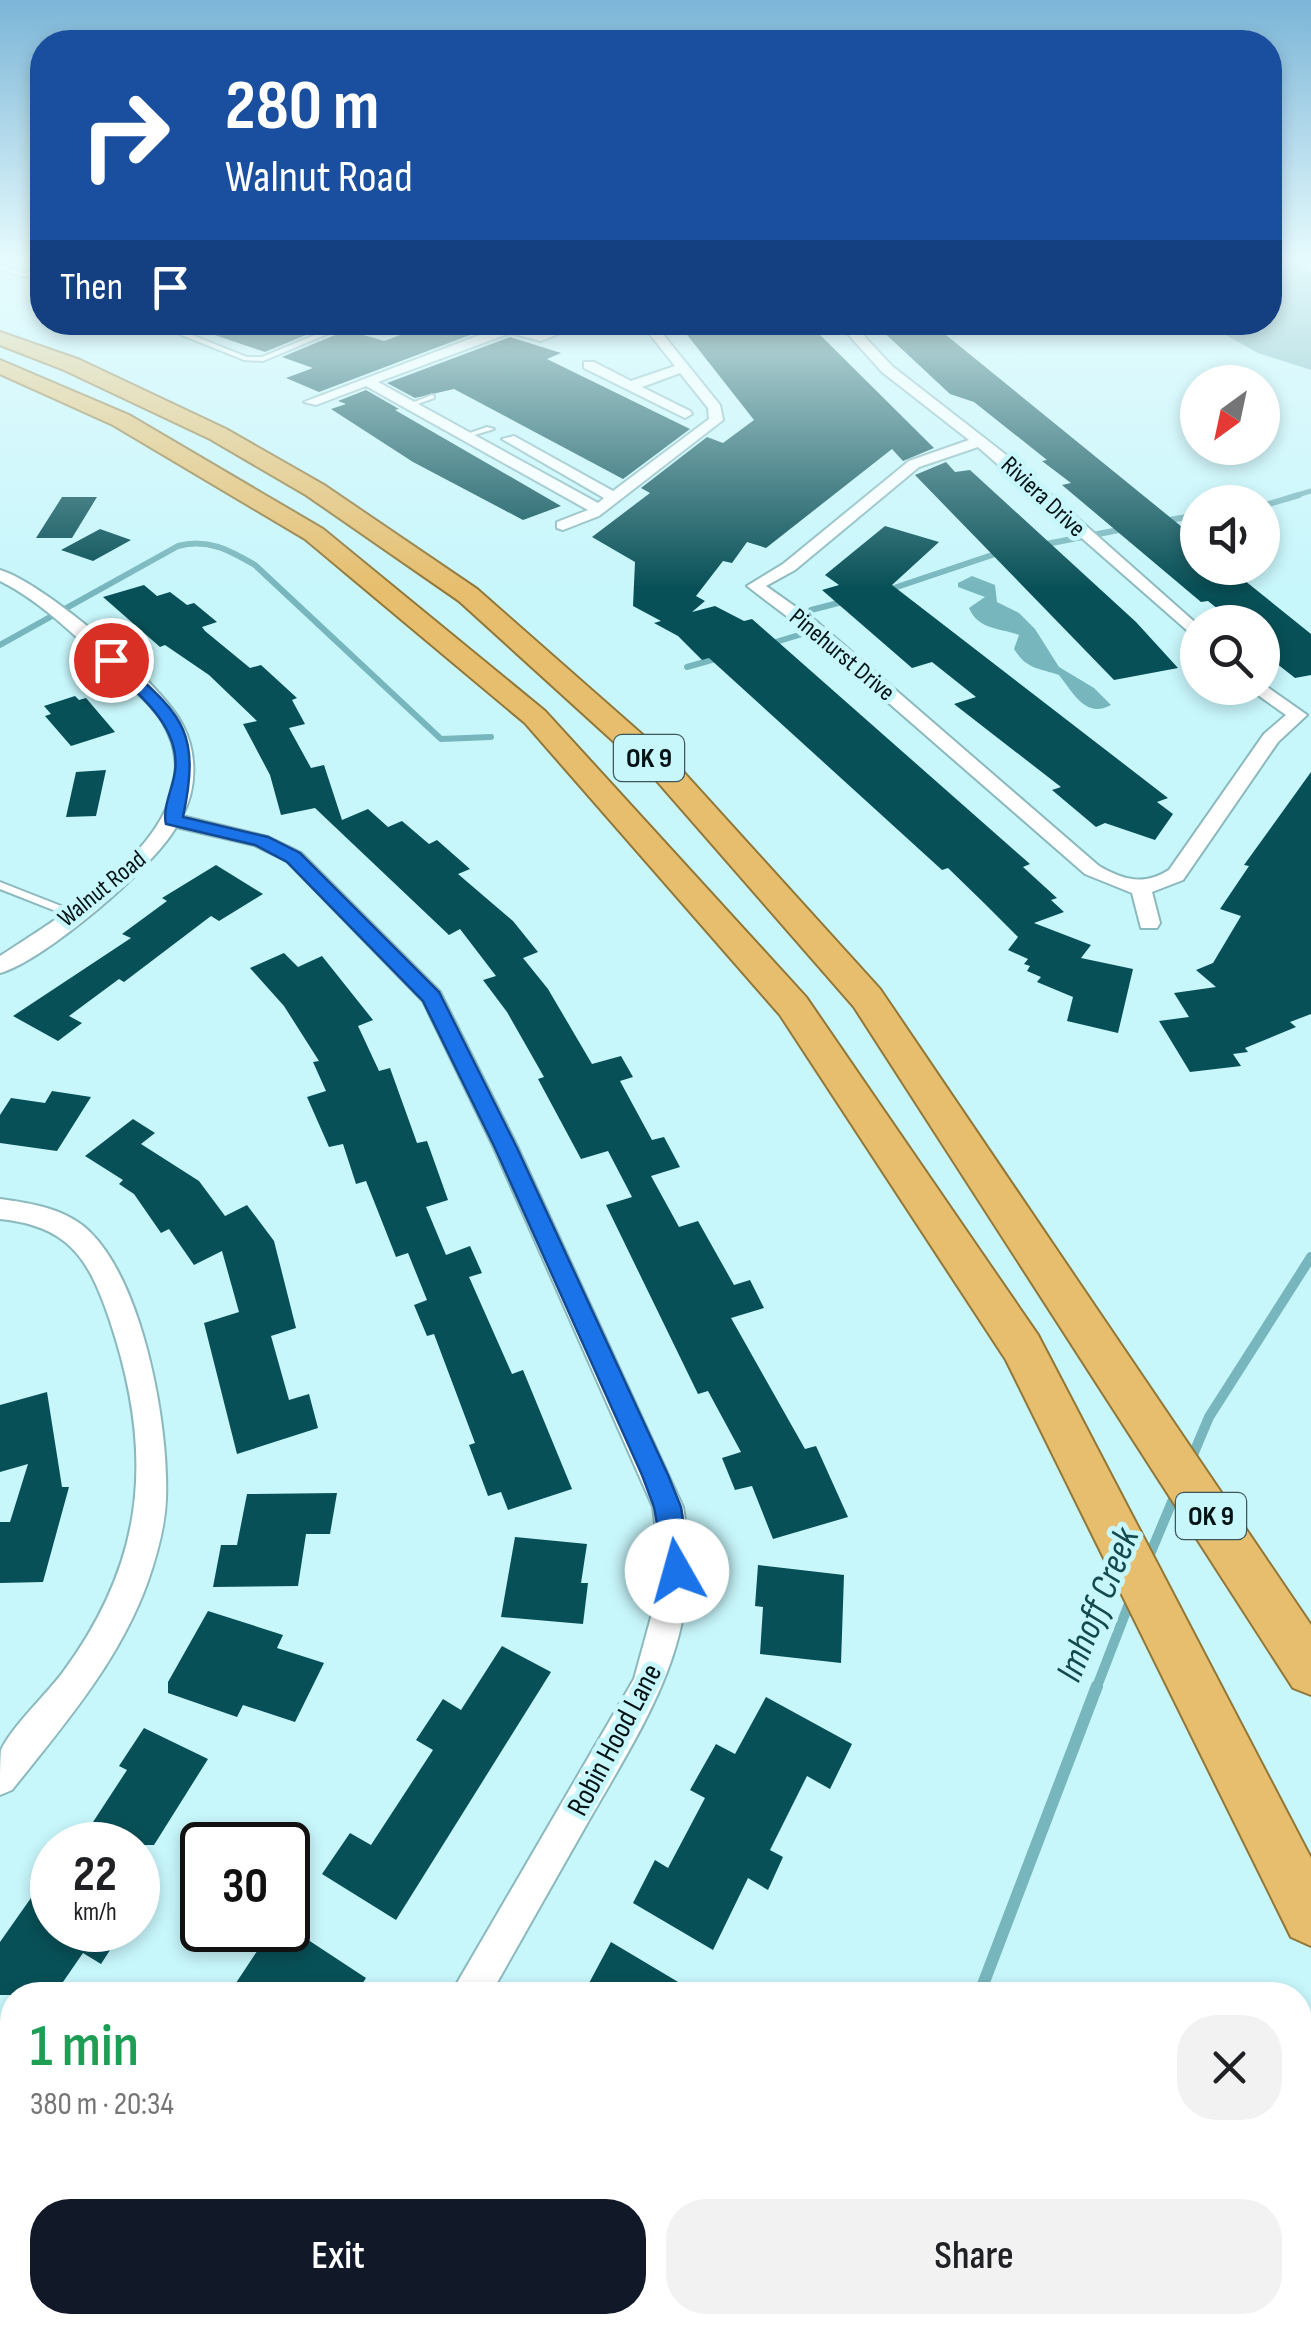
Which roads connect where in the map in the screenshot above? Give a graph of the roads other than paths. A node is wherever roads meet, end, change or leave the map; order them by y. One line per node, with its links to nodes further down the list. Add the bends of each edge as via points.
1 (9, 370): 36 (highway, OK 9, via 121,420 314,534 536,716 794,1006 1022,1348)
2 (84, 370): 34 (highway, OK 9, via 315,490 468,595 667,774 867,998)
3 (401, 370): 8 (street)
4 (599, 370): 10 (street)
5 (677, 370): 10 (street)
6 (684, 370): 13 (street)
7 (891, 370): 17 (street, Riviera Drive)
8 (390, 374): 9 (street); 11 (street)
9 (370, 382): 12 (street); 14 (street)
10 (630, 386): 13 (street, via 680,411)
11 (432, 397): 14 (lane); 15 (street)
12 (310, 402)
13 (710, 402): 20 (street, via 718,416 710,426)
14 (412, 404): 16 (street)
15 (490, 429): 16 (lane); 18 (street)
16 (468, 435): 19 (street)
17 (980, 441): 24 (street, Riviera Drive); 29 (street, Pinehurst Drive, via 914,464 789,567 756,586 1092,870)
18 (550, 462): 19 (lane); 20 (street)
19 (530, 470): 21 (street)
20 (611, 496): 21 (street)
21 (598, 509): 22 (street)
22 (562, 524)
23 (0, 575): 26 (street, Walnut Road, via 46,600 156,701 176,731 184,767)
24 (1180, 619)
25 (1280, 703): 29 (street, via 1298,715 1271,738 1176,875)
26 (173, 820): 30 (street, Walnut Road, via 118,882); 37 (street, Robin Hood Lane, via 261,840 294,858 432,997 668,1507 677,1571 668,1636 646,1688)
27 (0, 871): 28 (lane)
28 (0, 885): 30 (lane)
29 (1141, 888): 31 (street)
30 (74, 914): 32 (street, Walnut Road)
31 (1149, 923)
32 (0, 966)
33 (0, 1209): 35 (street, via 51,1219 96,1256 122,1314 150,1440 152,1499 129,1591 107,1633)
34 (1307, 1662)
35 (0, 1778)
36 (1311, 1916)
37 (476, 1982)

